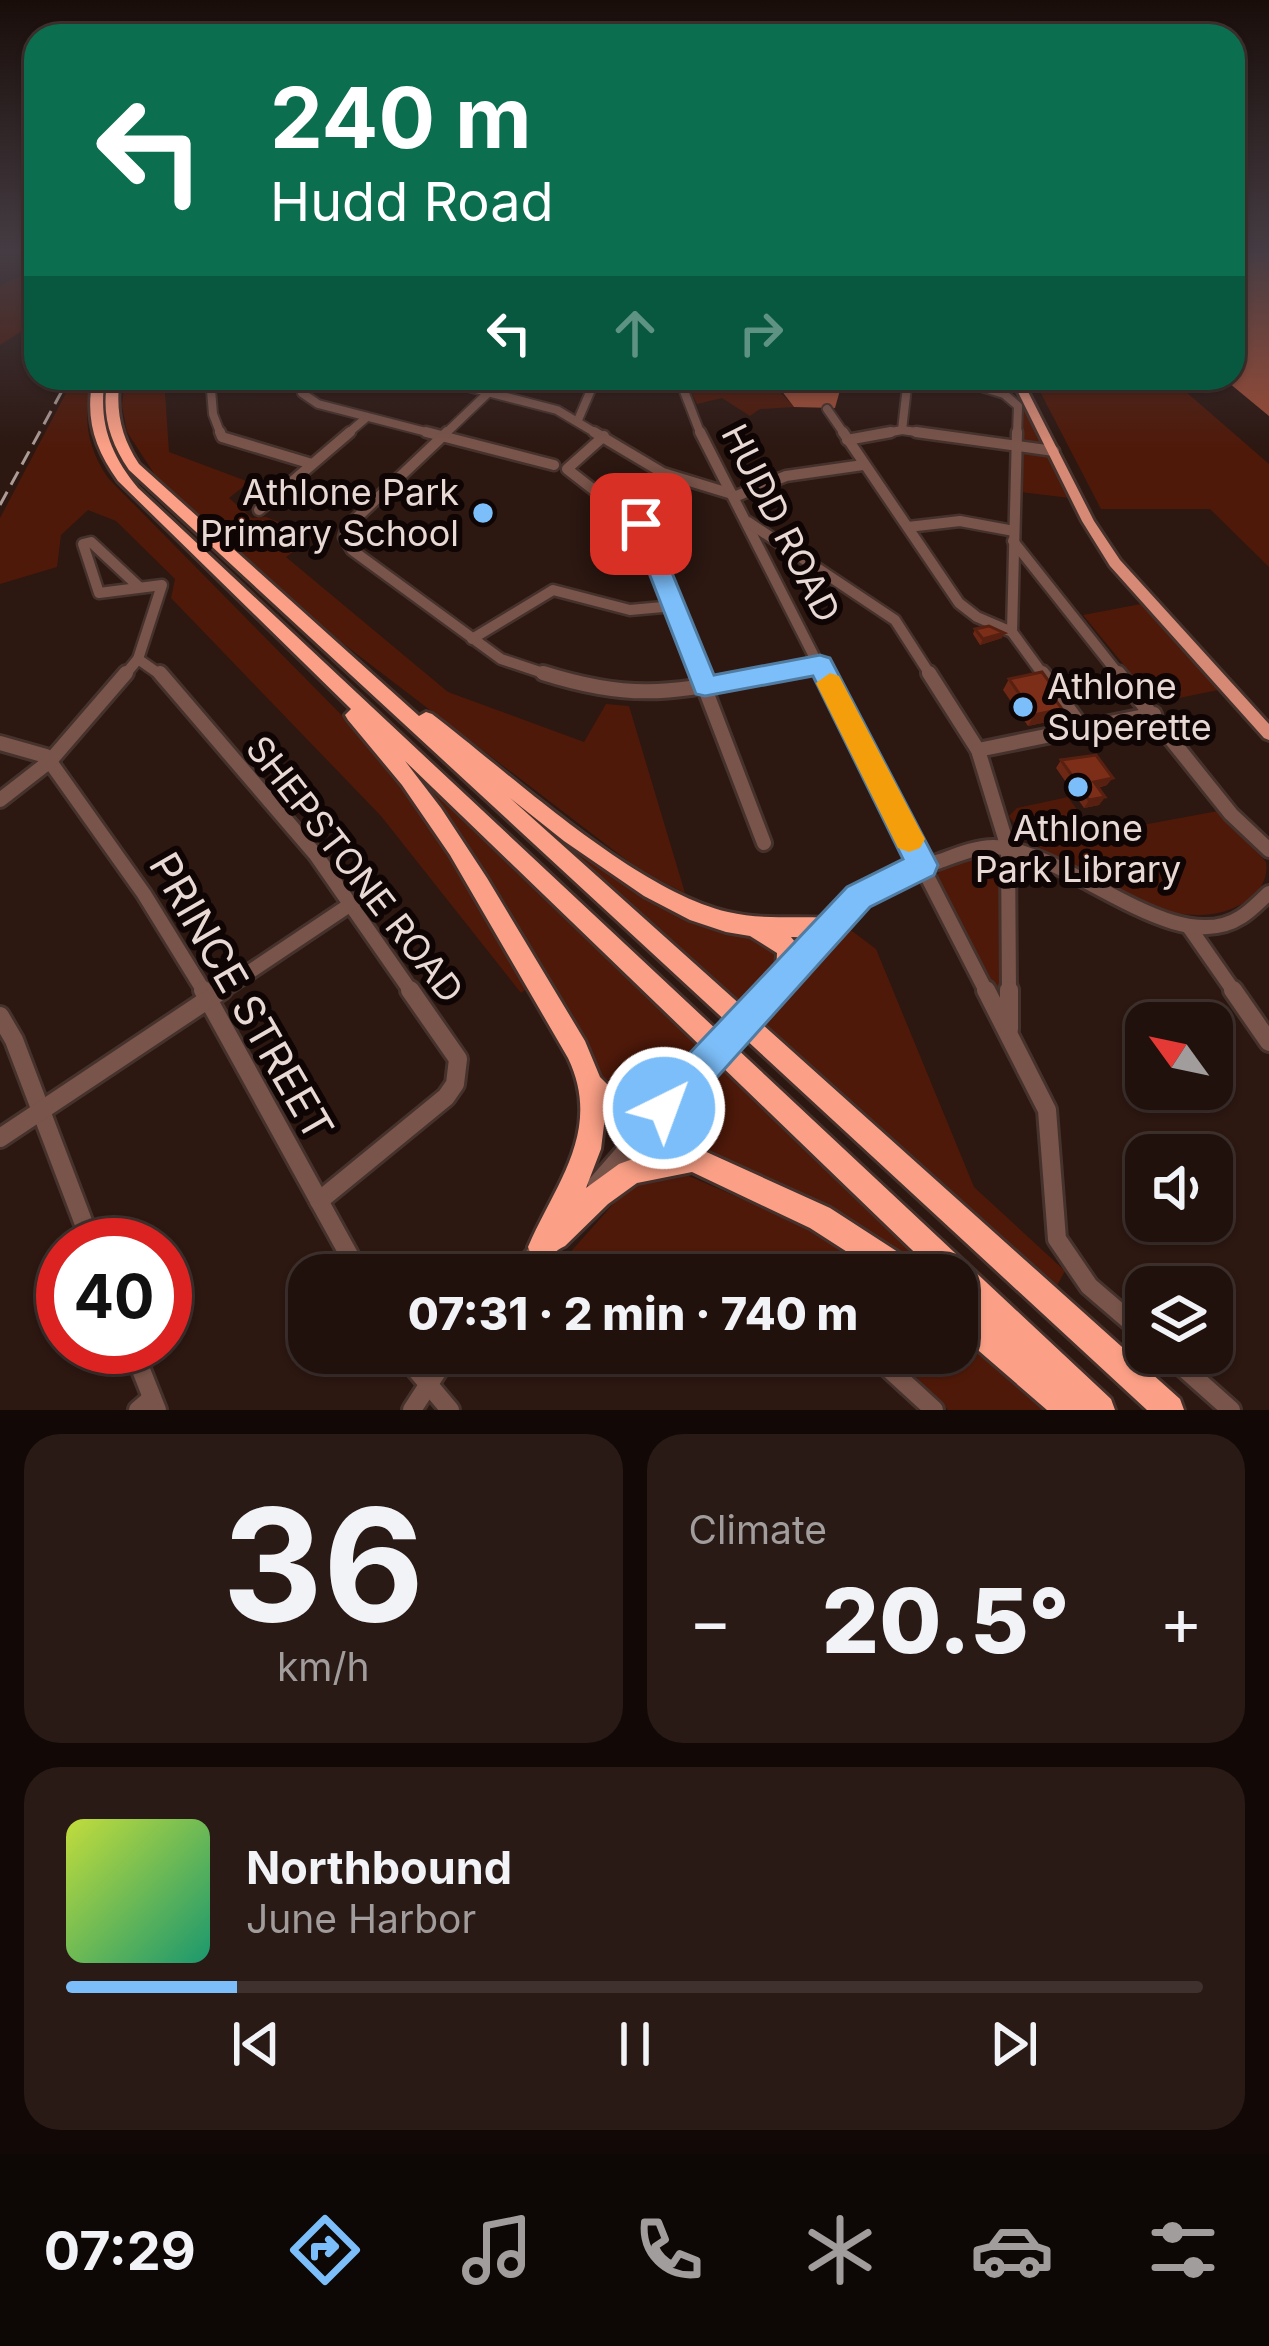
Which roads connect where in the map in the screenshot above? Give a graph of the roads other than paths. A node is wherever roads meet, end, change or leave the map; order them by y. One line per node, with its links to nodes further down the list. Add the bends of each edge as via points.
1 (96, 390): 35 (highway, via 97,436 115,471)
2 (111, 390): 36 (highway, via 112,425 134,467)
3 (211, 390): 21 (street, via 222,437)
4 (301, 390): 13 (street, via 312,401)
5 (481, 390): 11 (street)
6 (591, 390): 14 (street)
7 (680, 390): 24 (street, HUDD ROAD)
8 (907, 390): 15 (street)
9 (984, 390): 19 (street, via 1015,401)
10 (1022, 390): 20 (main road)
11 (489, 392): 14 (street); 16 (street)
12 (827, 409): 18 (street)
13 (367, 417): 16 (street); 21 (street)
14 (578, 420): 17 (street)
15 (902, 430): 18 (street); 19 (street)
16 (442, 436): 23 (street); 34 (street, via 344,537)
17 (604, 436): 23 (street); 24 (street, via 663,473)
18 (848, 440): 22 (street)
19 (1019, 449): 20 (street); 28 (street)
20 (1054, 451): 42 (main road, via 1115,563)
21 (312, 464): 25 (street)
22 (863, 465): 24 (street, via 786,476); 27 (street)
23 (560, 467): 32 (street, via 641,524)
24 (733, 496): 26 (street, HUDD ROAD)
25 (259, 510)
26 (747, 521): 38 (street, HUDD ROAD); 44 (street, via 895,620)
27 (908, 527): 28 (street, via 960,521); 33 (street, via 959,603)
28 (1014, 536): 33 (street); 40 (street)
29 (103, 553): 30 (street); 30 (street, via 83,544); 31 (street)
30 (87, 566): 31 (street, via 99,593)
31 (138, 586): 37 (street, via 162,585)
32 (674, 606): 34 (street, via 630,610 553,590); 39 (street)
33 (1012, 632): 41 (street)
34 (472, 639): 39 (street, via 521,668 616,695)
35 (305, 653): 61 (highway, via 308,668 392,758 457,850); 85 (highway)
36 (340, 655): 53 (highway, via 645,885 704,915); 86 (highway)
37 (138, 659): 45 (street); 52 (street, SHEPSTONE ROAD, via 162,675)
38 (820, 665): 39 (street); 50 (street, HUDD ROAD)
39 (705, 686): 47 (street)
40 (1154, 714): 41 (street); 49 (street)
41 (1083, 729): 44 (street)
42 (1269, 734)
43 (0, 743): 45 (street)
44 (978, 750): 48 (street)
45 (50, 761): 46 (street); 57 (street, PRINCE STREET)
46 (0, 800)
47 (764, 843)
48 (1008, 848): 50 (street); 55 (street); 59 (street)
49 (1269, 850)
50 (922, 865): 54 (street, via 867,891); 59 (street, HUDD ROAD)
51 (1269, 893): 55 (street, via 1235,918)
52 (351, 904): 57 (street); 66 (street, SHEPSTONE ROAD, via 452,1046 458,1073 437,1105)
53 (748, 925): 54 (highway); 56 (highway, via 789,948)
54 (829, 928): 56 (street)
55 (1189, 928): 60 (street)
56 (787, 972): 63 (street, bridge)
57 (208, 1000): 62 (street); 66 (street, PRINCE STREET)
58 (0, 1016): 62 (street)
59 (1009, 1035): 72 (street, HUDD ROAD, via 1055,1141 1058,1241 1085,1281)
60 (1269, 1042)
61 (590, 1084): 63 (highway); 68 (highway, via 583,1171)
62 (39, 1112): 64 (street); 67 (street)
63 (640, 1135): 65 (highway); 68 (street)
64 (0, 1138)
65 (690, 1162): 68 (highway, via 656,1161 622,1174); 71 (highway, via 801,1208)
66 (320, 1201): 69 (street, PRINCE STREET)
67 (81, 1218)
68 (542, 1247): 70 (street)
69 (349, 1254)
70 (536, 1254)
71 (874, 1254)
72 (1125, 1316)
73 (978, 1331): 84 (highway)
74 (140, 1374): 80 (street)
75 (417, 1374): 79 (street)
76 (434, 1374): 79 (street)
77 (899, 1374): 83 (street)
78 (1190, 1374): 87 (street)
79 (426, 1386): 81 (street); 82 (street)
80 (149, 1406)
81 (412, 1410)
82 (450, 1410)
83 (934, 1410)
84 (1070, 1410)
85 (1100, 1410)
86 (1169, 1410)
87 (1231, 1410)

